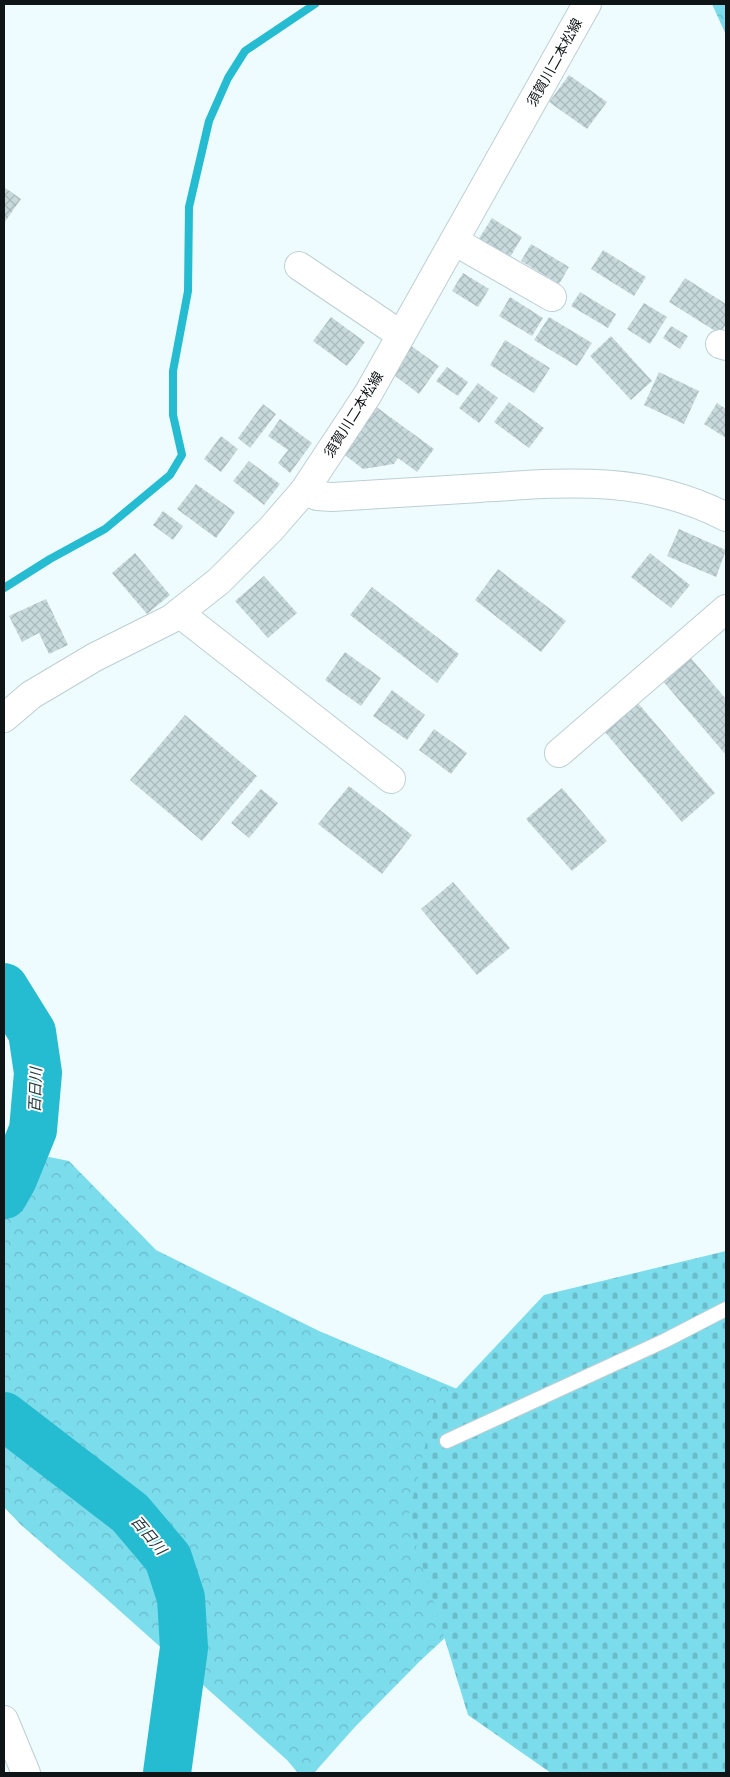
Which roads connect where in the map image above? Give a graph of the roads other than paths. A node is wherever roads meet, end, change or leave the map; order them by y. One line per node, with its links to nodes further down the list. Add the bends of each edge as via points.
1 (587, 4): 2 (street, 須賀川二本松線)
2 (454, 241): 4 (street); 5 (street, 須賀川二本松線)
3 (299, 266): 5 (street)
4 (552, 297)
5 (401, 335): 6 (street, 須賀川二本松線, via 368,394)
6 (304, 491): 7 (street, via 332,497 560,482 605,483 674,496); 9 (street, 須賀川二本松線, via 219,581)
7 (726, 517)
8 (726, 609): 11 (street)
9 (179, 613): 10 (street, 須賀川二本松線, via 31,695); 12 (street)
10 (4, 718)
11 (559, 753)
12 (391, 779)
13 (726, 1309): 14 (lane)
14 (448, 1441)
15 (4, 1720): 16 (street)
16 (26, 1773)

